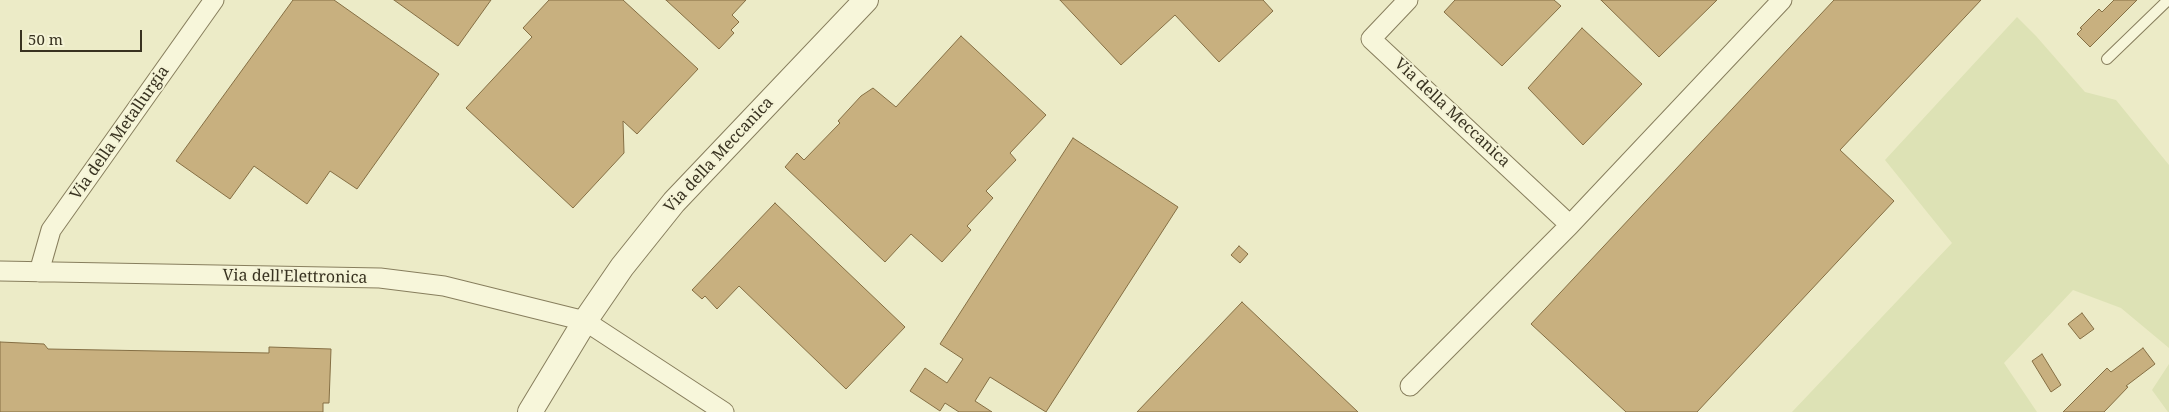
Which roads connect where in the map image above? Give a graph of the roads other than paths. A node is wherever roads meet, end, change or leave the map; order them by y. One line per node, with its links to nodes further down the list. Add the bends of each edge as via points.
1 (214, 0): 9 (street, Via della Metallurgia, via 50,230)
2 (866, 0): 10 (street, Via della Meccanica, via 674,202 622,267)
3 (1408, 0): 7 (street, Via della Meccanica, via 1371,38)
4 (1782, 0): 7 (street)
5 (2168, 0): 6 (lane)
6 (2107, 60)
7 (1570, 224): 11 (street)
8 (0, 271): 9 (street, Via dell'Elettronica)
9 (39, 272): 10 (street, Via dell'Elettronica, via 380,278 444,286)
10 (585, 321): 12 (street, Via della Meccanica); 13 (street)
11 (1410, 386)
12 (530, 412)
13 (724, 412)

